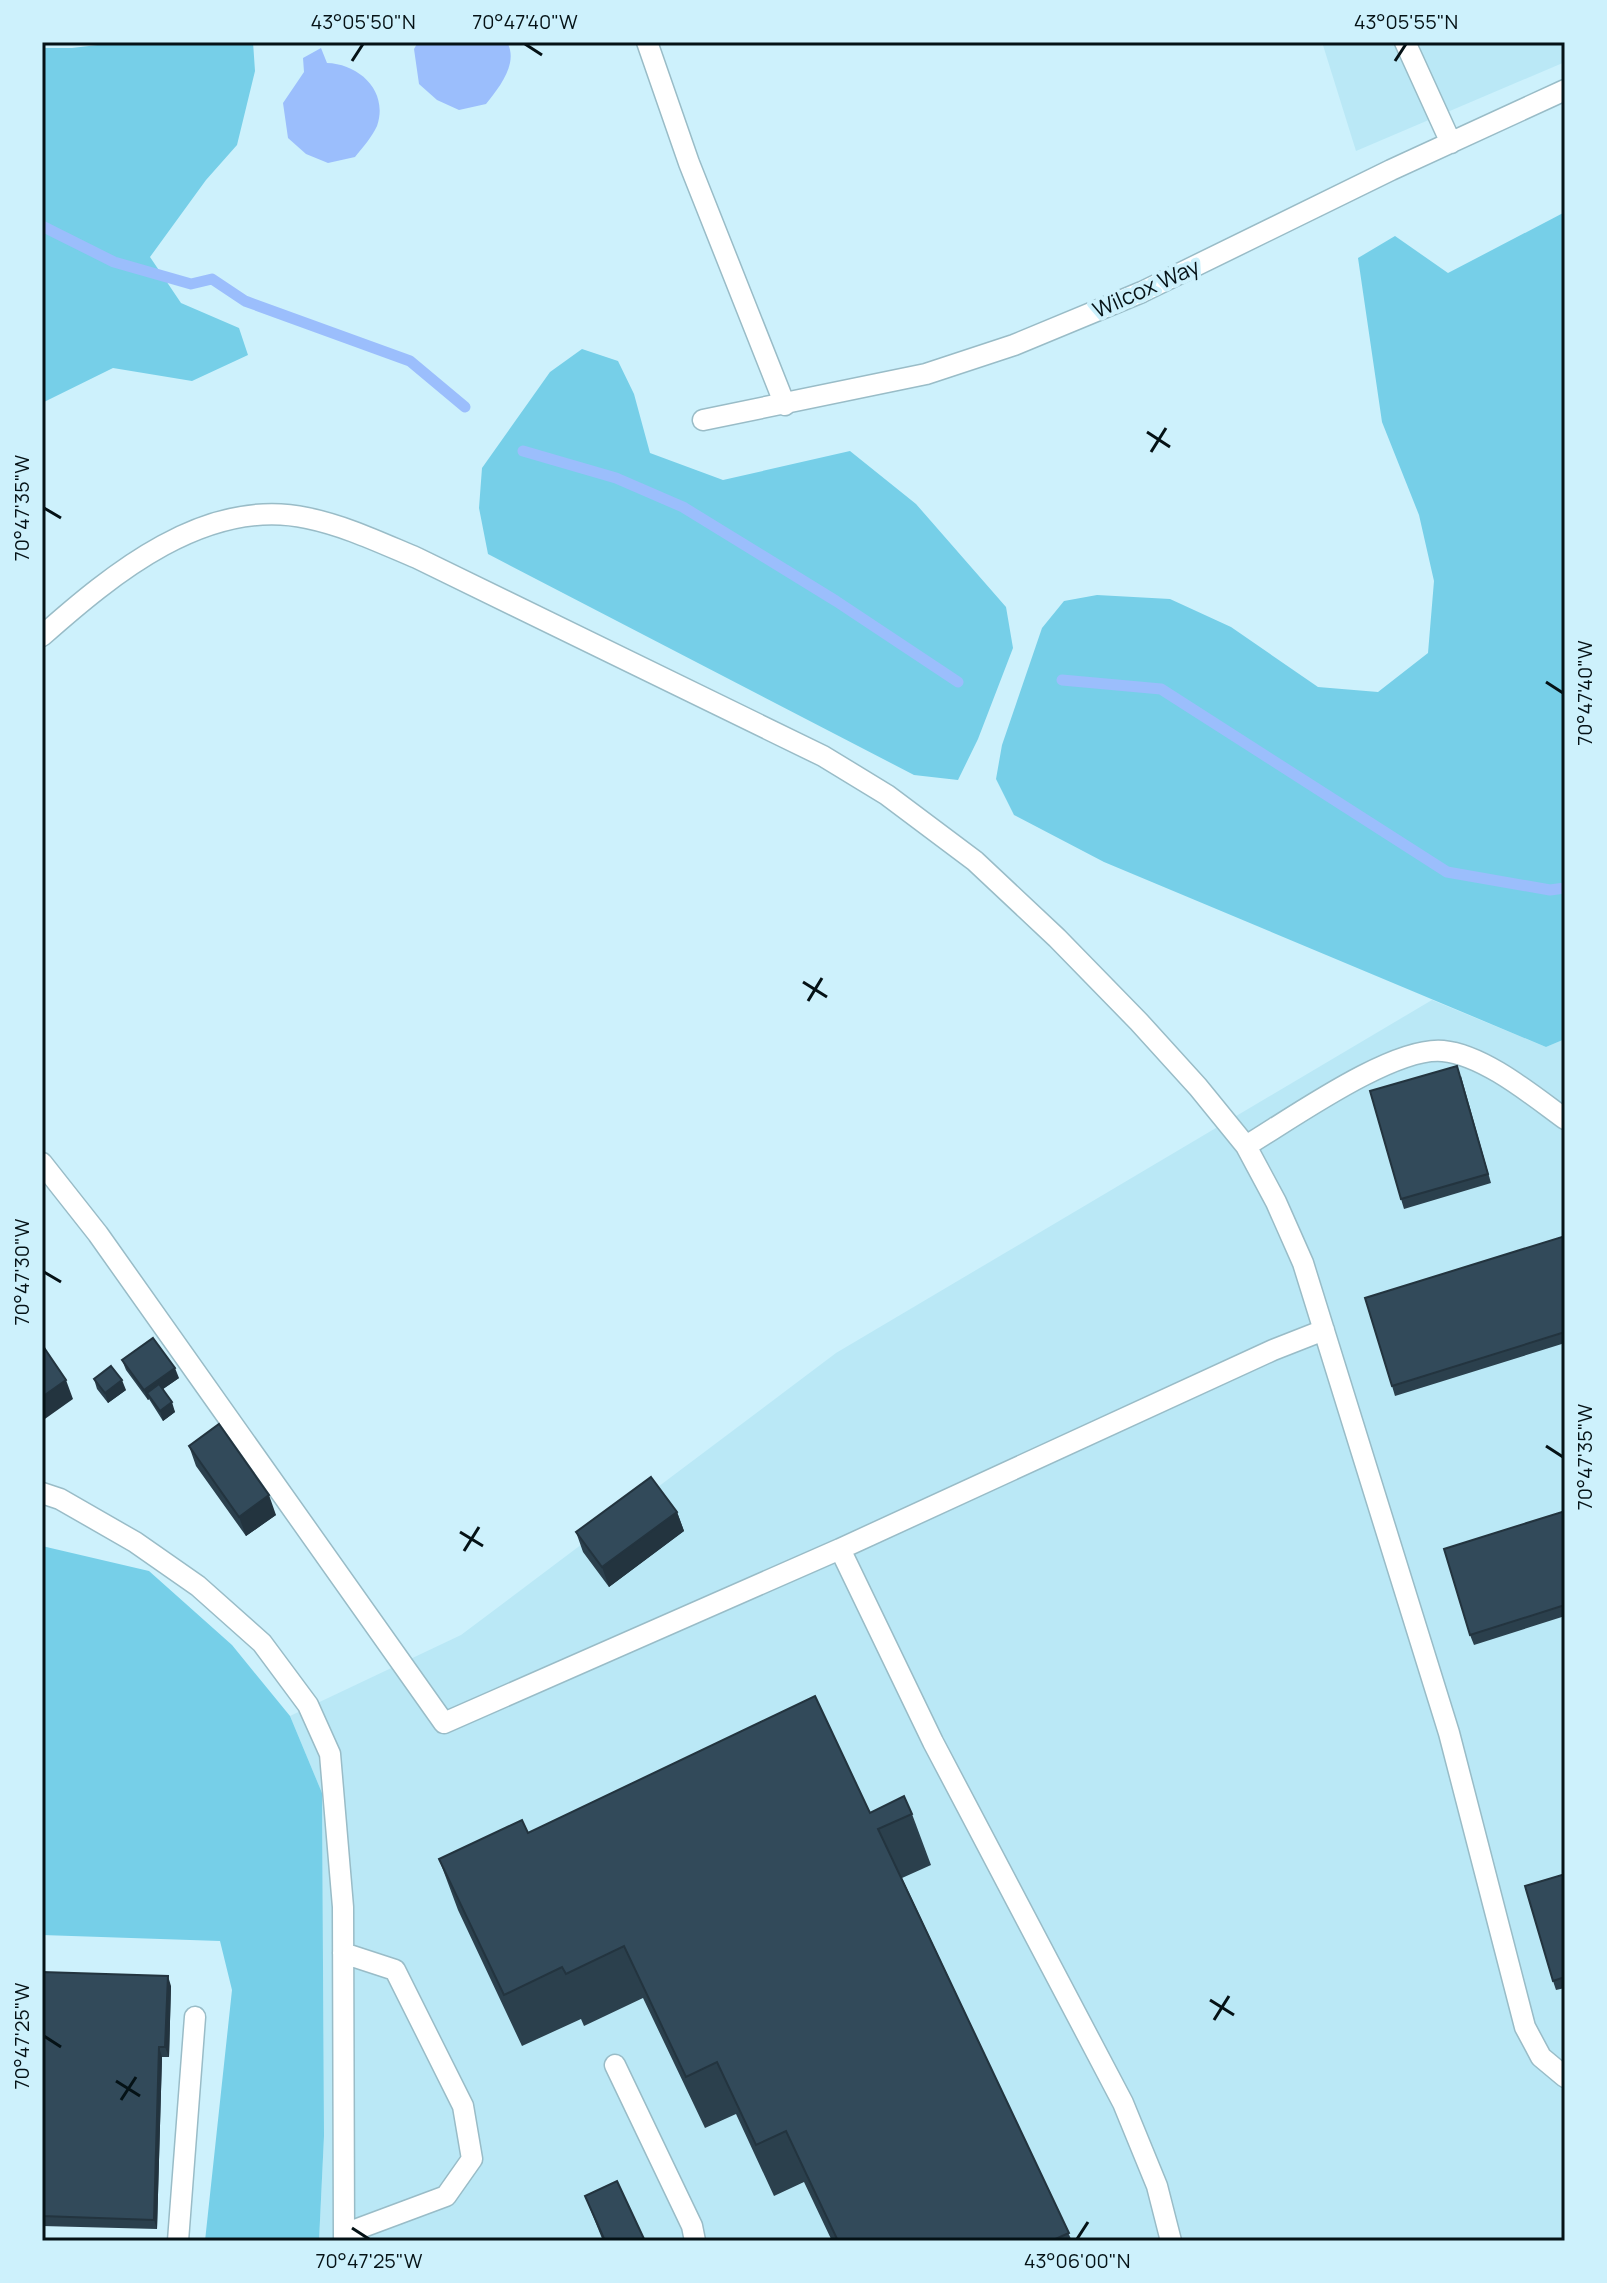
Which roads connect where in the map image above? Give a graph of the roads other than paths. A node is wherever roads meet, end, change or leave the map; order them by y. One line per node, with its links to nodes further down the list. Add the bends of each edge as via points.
1 (647, 42): 5 (lane)
2 (1405, 42): 4 (lane)
3 (1565, 90): 4 (lane, Wilcox Way)
4 (1451, 143): 5 (lane, Wilcox Way, via 1142,292 1014,345 926,374)
5 (785, 405): 6 (lane, Wilcox Way)
6 (703, 420)
7 (42, 636): 9 (lane, via 130,565 176,538 224,521 263,515 304,517 404,552 823,756 887,795 975,861 1057,938 1198,1087)
8 (1565, 1119): 9 (lane, via 1477,1062 1442,1051 1408,1055 1374,1069)
9 (1246, 1146): 11 (lane, via 1303,1263)
10 (42, 1163): 13 (lane, via 98,1234 444,1723)
11 (1324, 1330): 13 (lane); 17 (lane, via 1449,1733 1525,2027 1541,2057)
12 (42, 1493): 14 (lane, via 135,1542 198,1586 262,1643 308,1705 330,1754)
13 (840, 1549): 21 (lane, via 933,1742 1123,2103 1157,2186)
14 (343, 1953): 18 (lane); 18 (lane, via 395,1970 463,2106 472,2159 446,2196)
15 (195, 2017): 19 (lane)
16 (615, 2065): 20 (lane)
17 (1565, 2077)
18 (344, 2238)
19 (178, 2241)
20 (695, 2241)
21 (1171, 2241)

